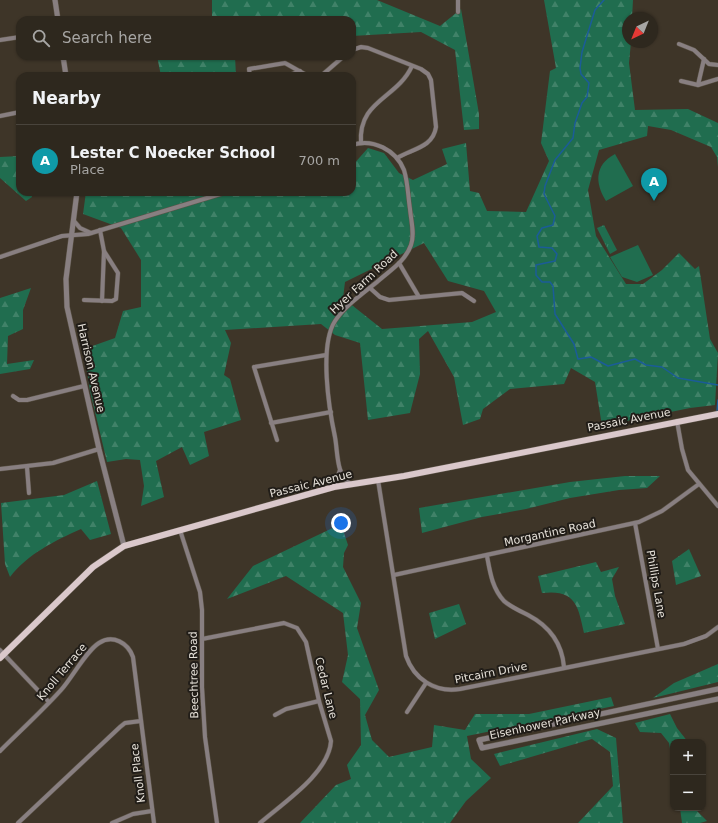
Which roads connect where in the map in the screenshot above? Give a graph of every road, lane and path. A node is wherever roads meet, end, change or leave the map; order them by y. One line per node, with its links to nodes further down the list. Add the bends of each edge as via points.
1 (55, 0): 4 (street)
2 (458, 0): 3 (street)
3 (458, 12)
4 (57, 16)
5 (16, 38): 6 (street)
6 (0, 40)
7 (679, 44): 9 (street, via 694,50)
8 (356, 49): 13 (street, via 368,48)
9 (704, 59): 12 (street, via 709,64); 20 (street)
10 (64, 60): 15 (street)
11 (339, 60): 17 (street)
12 (718, 65)
13 (412, 66): 23 (street, via 404,80 365,115 360,132); 25 (street, via 425,72 431,80 435,131 428,143)
14 (300, 71): 16 (street, via 285,63 249,69)
15 (65, 72)
16 (249, 72)
17 (326, 72)
18 (718, 79): 20 (street)
19 (681, 81): 20 (street)
20 (698, 85)
21 (16, 113): 22 (street)
22 (0, 116)
23 (361, 143): 24 (street, Hyer Farm Road); 25 (street, Hyer Farm Road, via 380,146)
24 (356, 144)
25 (397, 158): 34 (street, Hyer Farm Road, via 406,178 413,233 410,249)
26 (77, 196): 28 (street, Harrison Avenue)
27 (214, 196): 29 (street)
28 (74, 221): 30 (street, via 80,228); 31 (street, Harrison Avenue)
29 (100, 230): 30 (street); 32 (street)
30 (91, 233): 31 (street)
31 (72, 234): 33 (street); 41 (street, Harrison Avenue, via 66,296)
32 (104, 251): 38 (street); 38 (street, via 118,273 116,299)
33 (0, 257)
34 (399, 263): 35 (street, Hyer Farm Road); 36 (street)
35 (370, 288): 36 (street, via 385,300); 40 (street, Hyer Farm Road, via 335,321 327,339)
36 (419, 297): 39 (street, via 462,293)
37 (84, 300): 38 (street)
38 (102, 301)
39 (474, 301)
40 (326, 355): 43 (street, Hyer Farm Road); 46 (street, via 254,367)
41 (84, 386): 42 (street, via 27,400 19,400); 48 (street, Harrison Avenue)
42 (13, 396)
43 (331, 412): 46 (street); 51 (street, Hyer Farm Road)
44 (716, 414): 45 (main road, Passaic Avenue)
45 (677, 420): 52 (main road, Passaic Avenue); 54 (street, via 688,470)
46 (271, 422): 47 (street)
47 (277, 440)
48 (99, 449): 49 (street, via 53,463); 60 (street, Harrison Avenue)
49 (27, 467): 50 (street); 56 (street)
50 (0, 469)
51 (340, 470): 53 (street, via 343,478); 55 (street, Hyer Farm Road)
52 (378, 480): 53 (main road, Passaic Avenue); 62 (street, Pitcairn Drive)
53 (352, 484): 55 (main road, Passaic Avenue)
54 (699, 484): 57 (street); 58 (street, Morgantine Road, via 662,511)
55 (334, 487): 59 (main road, Passaic Avenue)
56 (29, 493)
57 (718, 506)
58 (635, 523): 61 (street, Morgantine Road); 65 (street, Phillips Lane)
59 (180, 530): 60 (main road, Passaic Avenue); 64 (street, Beechtree Road, via 200,592)
60 (124, 546): 66 (main road, Passaic Avenue, via 92,568)
61 (487, 556): 62 (street, Morgantine Road); 67 (street, via 490,577 498,592 509,605 537,620 551,633 560,649)
62 (394, 575): 68 (street, Pitcairn Drive, via 406,656 416,673)
63 (718, 627): 65 (street, Pitcairn Drive, via 692,642)
64 (202, 639): 71 (street, Cedar Lane, via 284,623 291,625 300,632 306,642); 81 (street, Beechtree Road, via 205,737)
65 (658, 649): 67 (street, Pitcairn Drive)
66 (1, 654): 72 (street)
67 (564, 667): 68 (street, Pitcairn Drive, via 455,690 440,688)
68 (426, 682): 73 (street)
69 (718, 689): 70 (street, Eisenhower Parkway, via 479,740 482,748)
70 (718, 699)
71 (319, 701): 74 (street, via 286,709); 82 (street, Cedar Lane, via 332,741 327,758 309,780)
72 (49, 702): 75 (street, Knoll Terrace, via 96,645 104,640 113,639 126,645 133,657); 76 (street, Knoll Terrace)
73 (407, 712)
74 (275, 715)
75 (141, 721): 77 (street, Knoll Place); 78 (street, via 125,723 120,727)
76 (0, 751)
77 (152, 811): 79 (street, via 133,814); 80 (street, Knoll Place)
78 (18, 823)
79 (112, 823)
80 (154, 823)
81 (217, 823)
82 (260, 823)

